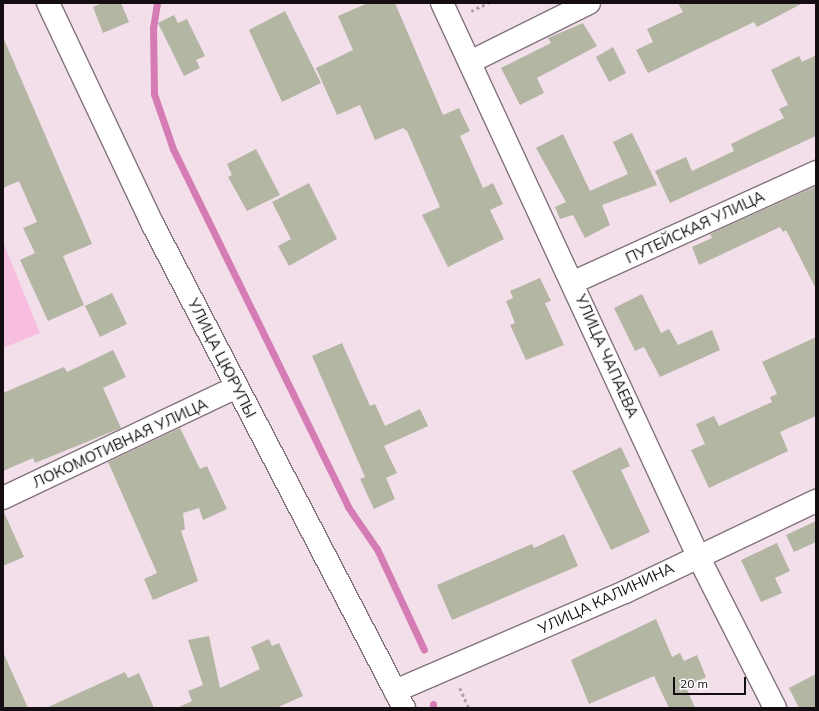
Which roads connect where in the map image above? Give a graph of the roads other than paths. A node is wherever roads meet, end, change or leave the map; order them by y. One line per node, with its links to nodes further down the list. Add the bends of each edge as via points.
1 (48, 3): 7 (street, УЛИЦА ЦЮРУПЫ, via 153,225)
2 (442, 3): 4 (street, УЛИЦА ЧАПАЕВА)
3 (589, 3): 4 (street)
4 (470, 62): 6 (street, УЛИЦА ЧАПАЕВА)
5 (816, 172): 6 (street, ПУТЕЙСКАЯ УЛИЦА)
6 (574, 282): 10 (street, УЛИЦА ЧАПАЕВА)
7 (237, 387): 8 (street, ЛОКОМОТИВНАЯ УЛИЦА); 11 (street, УЛИЦА ЦЮРУПЫ)
8 (3, 498)
9 (816, 501): 10 (street, УЛИЦА КАЛИНИНА)
10 (698, 556): 11 (street, УЛИЦА КАЛИНИНА); 12 (street, УЛИЦА ЧАПАЕВА)
11 (400, 703)
12 (776, 708)

